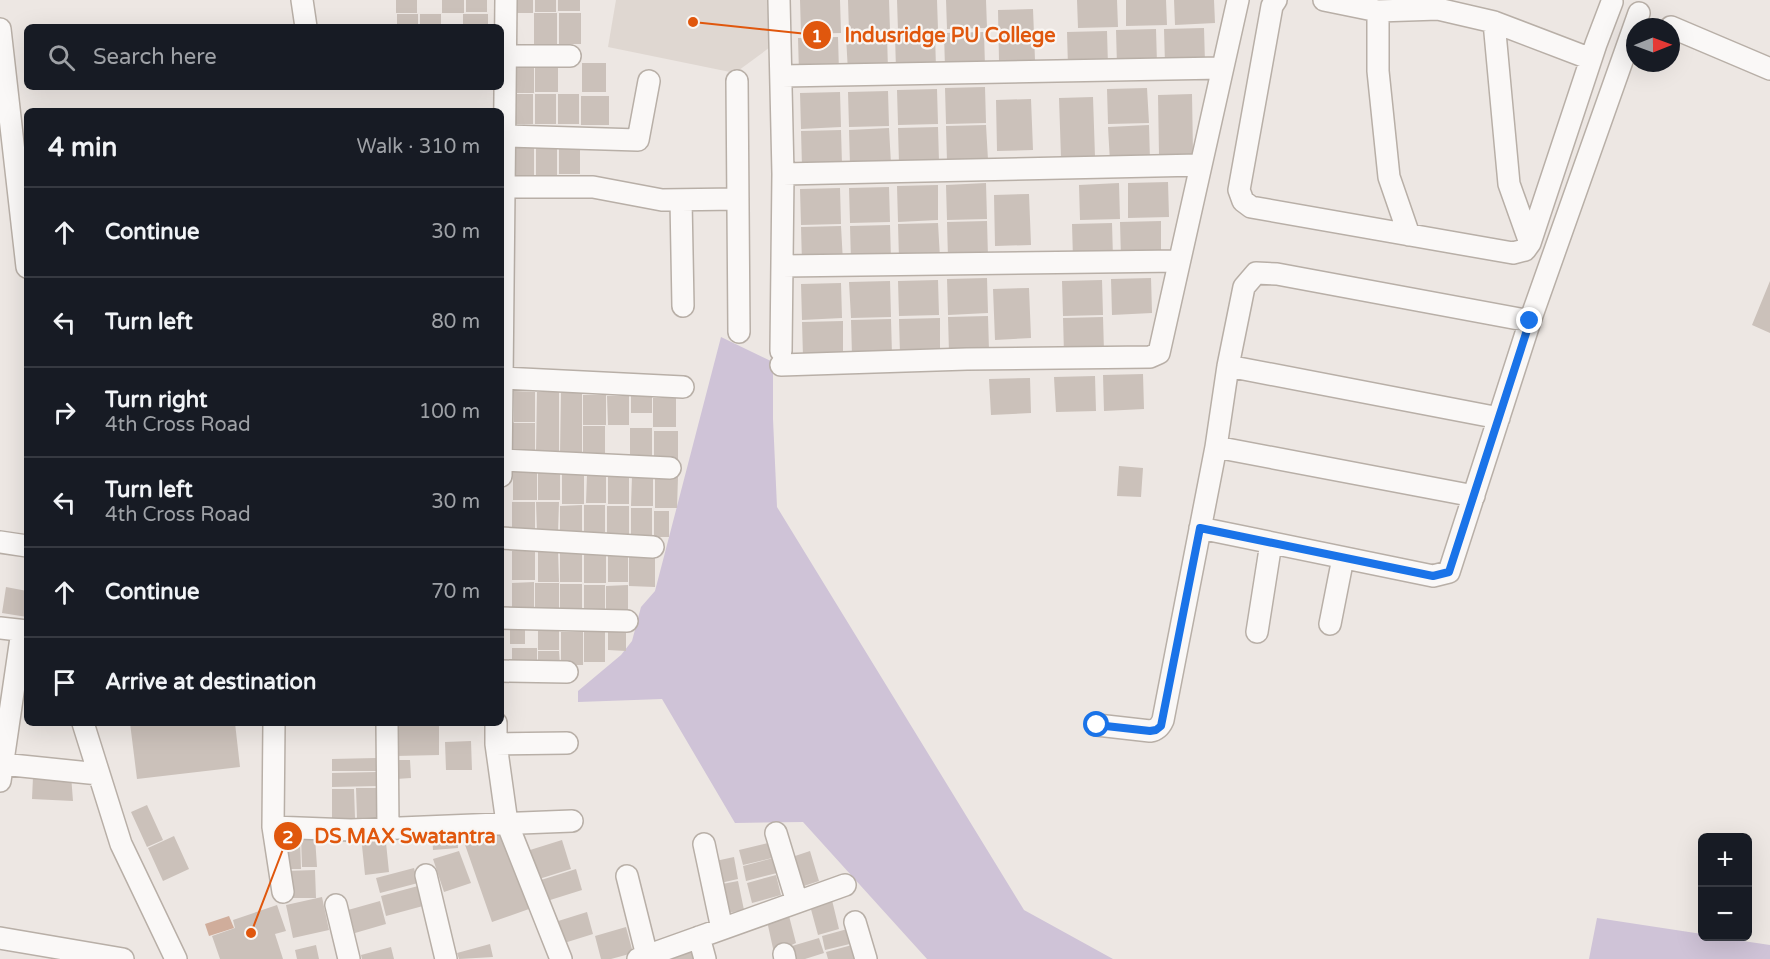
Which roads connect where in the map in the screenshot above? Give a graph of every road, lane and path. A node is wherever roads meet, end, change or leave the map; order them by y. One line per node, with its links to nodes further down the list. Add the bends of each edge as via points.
1 (302, 0): 11 (street)
2 (506, 0): 14 (street)
3 (779, 0): 19 (street)
4 (1238, 0): 17 (street)
5 (1276, 0): 29 (street, via 1239,190 1243,201 1251,207)
6 (1324, 0): 8 (street)
7 (1621, 5): 9 (street); 16 (street); 35 (street)
8 (1378, 11): 10 (street, via 1438,9); 29 (street, via 1378,71 1389,177)
9 (1651, 18)
10 (1494, 22): 16 (street); 30 (street, via 1509,184)
11 (306, 24)
12 (0, 29): 25 (street)
13 (1680, 31): 18 (street)
14 (505, 56): 15 (street); 22 (street)
15 (570, 56)
16 (1591, 59): 30 (street)
17 (1222, 68): 19 (street); 23 (street)
18 (1770, 69)
19 (782, 76): 24 (street)
20 (649, 81): 22 (street, via 638,140)
21 (737, 81): 27 (street)
22 (504, 136): 26 (street)
23 (1200, 165): 24 (street); 32 (street)
24 (783, 174): 33 (street)
25 (9, 180): 31 (street)
26 (504, 187): 28 (street, via 594,187)
27 (738, 199): 28 (street); 36 (street)
28 (681, 200): 34 (street)
29 (1409, 235): 30 (street, via 1513,253 1525,250)
30 (1530, 243)
31 (24, 252)
32 (1179, 261): 33 (street); 33 (street, via 1161,348 1155,355 781,358)
33 (782, 266)
34 (683, 306)
35 (1530, 321): 37 (street, via 1256,273 1244,287); 40 (street)
36 (739, 332)
37 (1228, 366): 40 (street); 41 (street)
38 (504, 378): 39 (street)
39 (684, 387)
40 (1499, 418): 44 (street)
41 (1216, 447): 44 (street); 45 (street)
42 (504, 460): 43 (street)
43 (670, 468)
44 (1474, 496): 51 (street, via 1449,572 1433,576)
45 (1200, 528): 48 (street); 60 (street, via 1161,726 1150,731)
46 (504, 538): 50 (street)
47 (0, 542): 49 (street)
48 (1271, 543): 51 (street); 57 (street)
49 (24, 546)
50 (652, 547)
51 (1343, 558): 54 (street)
52 (504, 618): 53 (street)
53 (627, 621)
54 (1330, 624)
55 (0, 628): 56 (street)
56 (24, 631): 66 (street)
57 (1257, 632)
58 (504, 671): 59 (street)
59 (567, 672)
60 (1097, 725)
61 (84, 726): 67 (street)
62 (274, 726): 70 (street)
63 (387, 726): 71 (street)
64 (496, 733): 65 (street); 69 (street)
65 (567, 743)
66 (1, 773): 67 (street)
67 (99, 774): 86 (street, via 121,844)
68 (572, 821): 69 (street)
69 (507, 823): 71 (street); 89 (street)
70 (273, 827): 71 (street); 77 (street)
71 (388, 827)
72 (776, 833): 78 (street)
73 (704, 844): 81 (street)
74 (426, 875): 88 (street)
75 (627, 876): 84 (street)
76 (844, 885): 78 (street)
77 (283, 892)
78 (797, 902): 81 (street)
79 (336, 905): 87 (street)
80 (855, 922): 91 (street)
81 (722, 929): 82 (street)
82 (699, 937): 84 (street); 90 (street)
83 (0, 938): 85 (street)
84 (643, 957)
85 (123, 959)
86 (176, 959)
87 (350, 959)
88 (446, 959)
89 (561, 959)
90 (705, 959)
91 (866, 959)

